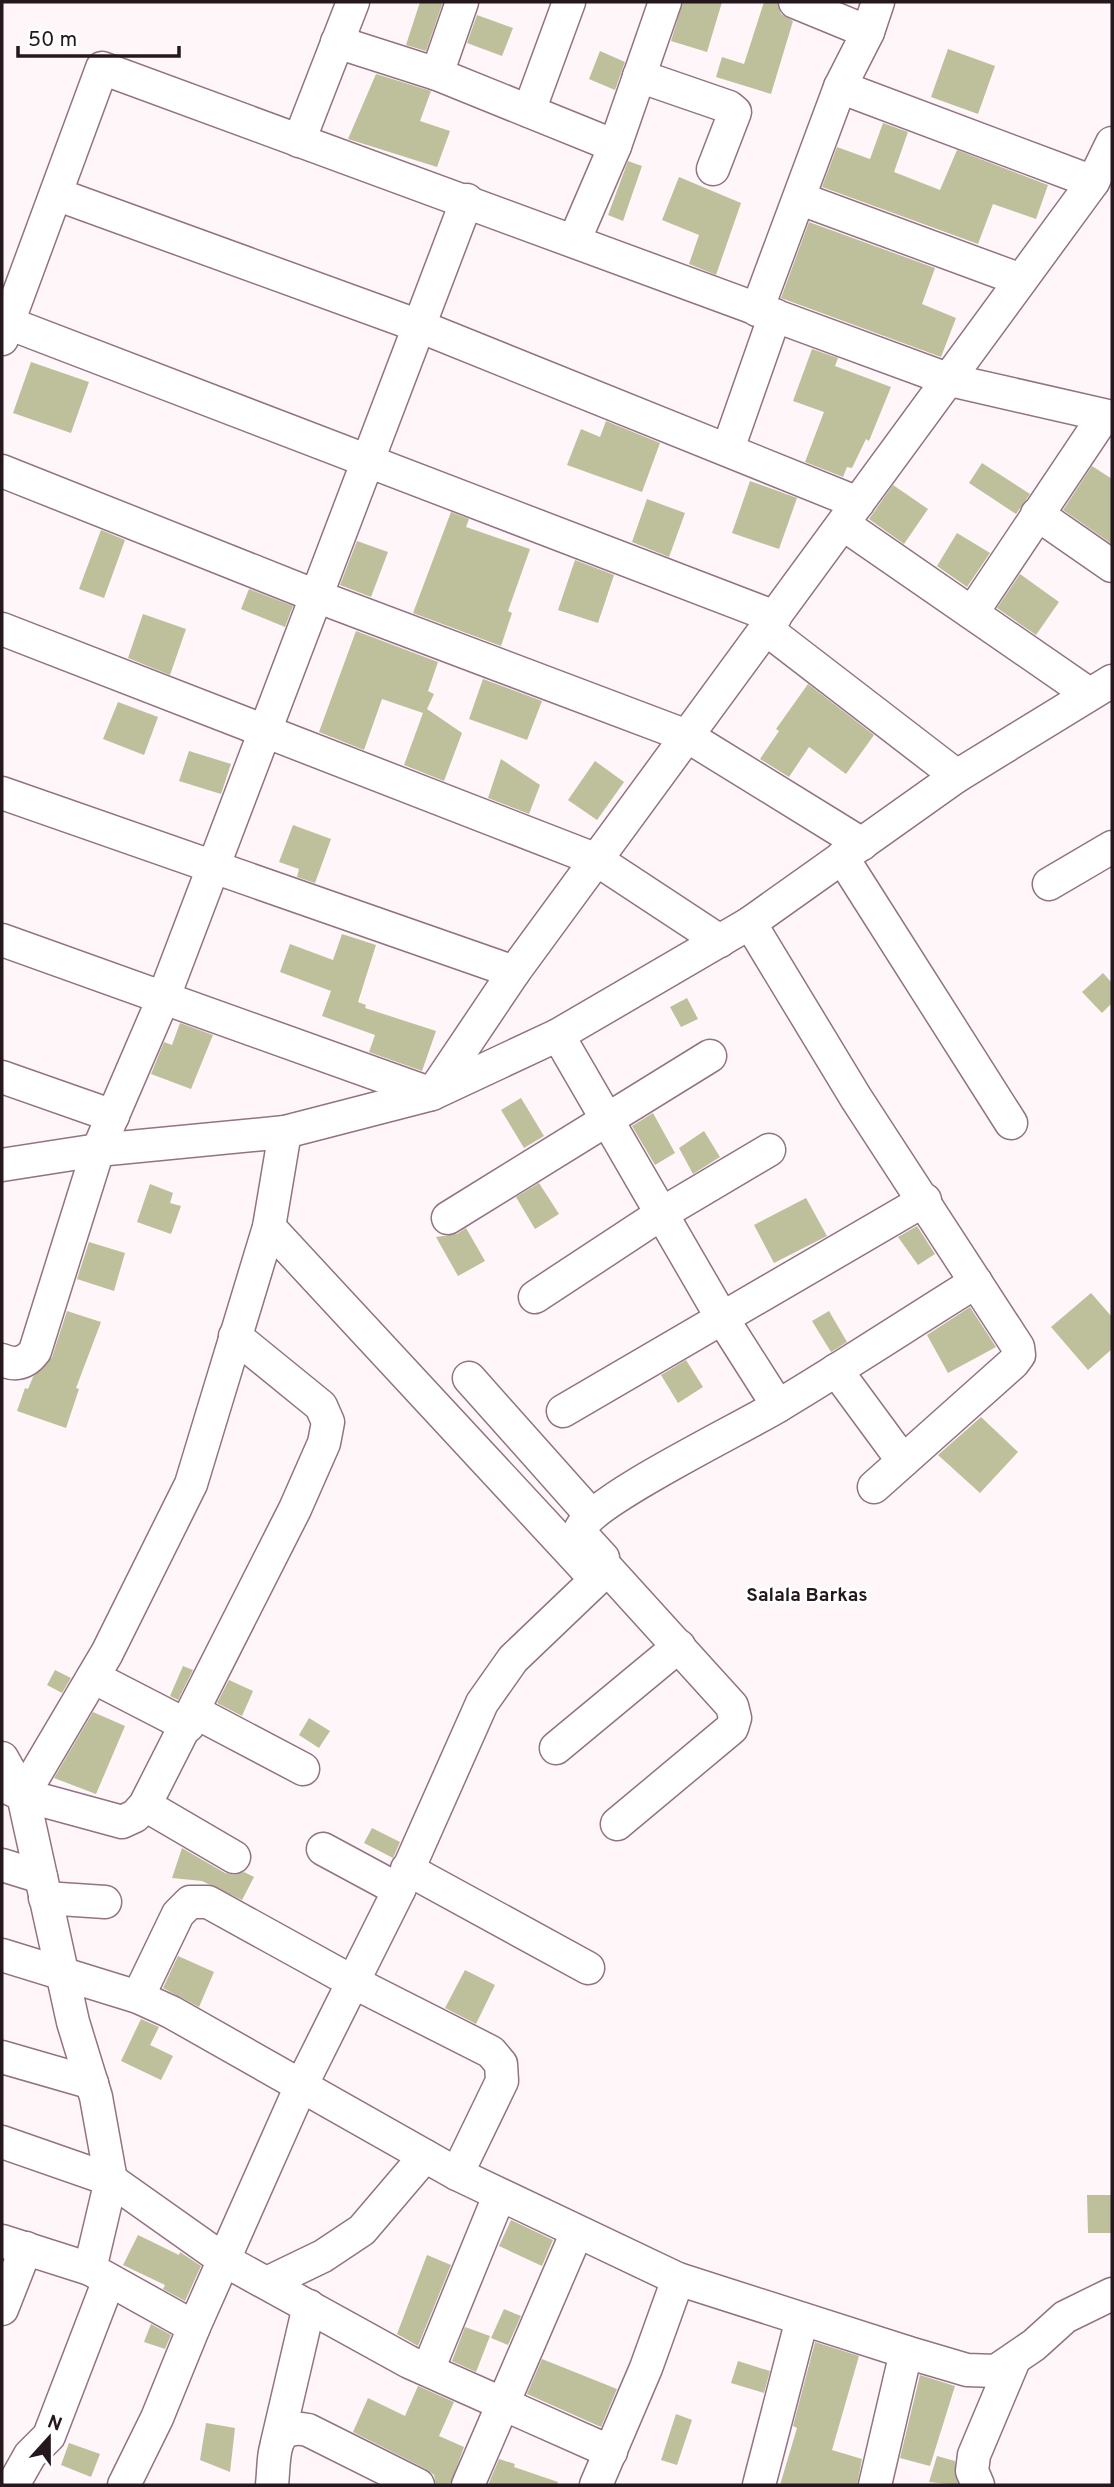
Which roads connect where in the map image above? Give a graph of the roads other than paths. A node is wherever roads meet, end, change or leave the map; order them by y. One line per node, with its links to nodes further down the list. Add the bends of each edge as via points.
1 (353, 2): 8 (street)
2 (462, 2): 9 (street)
3 (569, 2): 12 (street)
4 (665, 2): 10 (street)
5 (795, 2): 7 (street)
6 (878, 2): 7 (street)
7 (868, 32): 11 (street)
8 (337, 43): 9 (street); 13 (street)
9 (437, 74): 12 (street)
10 (639, 76): 15 (street); 16 (street, via 735,112)
11 (840, 87): 17 (street); 19 (street)
12 (529, 111): 15 (street)
13 (299, 141): 18 (street, via 102,68); 20 (street)
14 (1112, 142): 17 (street)
15 (615, 146): 21 (street)
16 (713, 169)
17 (1093, 182): 22 (street)
18 (56, 194): 24 (street); 25 (street)
19 (801, 199): 22 (street); 23 (street)
20 (467, 200): 21 (street); 24 (street)
21 (575, 239): 23 (street)
22 (1021, 280): 26 (street)
23 (766, 313): 26 (street); 28 (street)
24 (419, 326): 28 (street); 29 (street)
25 (5, 331): 29 (street)
26 (950, 380): 27 (street); 31 (street)
27 (1108, 417): 32 (street)
28 (728, 449): 31 (street)
29 (367, 460): 34 (street); 36 (street)
30 (2, 471): 34 (street)
31 (850, 513): 35 (street); 36 (street)
32 (1037, 514): 33 (street); 35 (street)
33 (1112, 566)
34 (316, 596): 39 (street); 40 (street)
35 (972, 613): 38 (street)
36 (770, 623): 40 (street); 41 (street)
37 (2, 629): 39 (street)
38 (1101, 688): 41 (street)
39 (265, 730): 45 (street); 46 (street)
40 (687, 736): 44 (street); 45 (street)
41 (957, 776): 44 (street)
42 (2, 793): 46 (street)
43 (1112, 847): 47 (street)
44 (852, 851): 48 (street); 59 (street)
45 (597, 860): 50 (street); 51 (street)
46 (213, 866): 51 (street); 52 (street)
47 (1049, 884)
48 (750, 923): 50 (street); 64 (street, via 856,1098)
49 (2, 940): 52 (street)
50 (719, 941): 53 (street)
51 (513, 972): 56 (street)
52 (163, 999): 56 (street); 57 (street)
53 (558, 1035): 56 (street); 58 (street)
54 (710, 1056): 58 (street)
55 (2, 1077): 57 (street)
56 (432, 1094): 60 (street)
57 (113, 1116): 61 (street)
58 (606, 1122): 65 (street); 66 (street)
59 (1011, 1123)
60 (285, 1132): 61 (street); 67 (street)
61 (98, 1150): 63 (street); 72 (street, via 35,1351 23,1363)
62 (769, 1150): 65 (street)
63 (2, 1165)
64 (925, 1200): 68 (street); 70 (street)
65 (661, 1214): 69 (street); 70 (street)
66 (448, 1218)
67 (269, 1227): 71 (street); 80 (street)
68 (976, 1282): 73 (street); 77 (street, via 1019,1355)
69 (535, 1297)
70 (722, 1318): 75 (street); 76 (street)
71 (235, 1336): 82 (street, via 191,1484); 83 (street, via 321,1406 328,1422 324,1443 295,1509)
72 (2, 1360)
73 (836, 1370): 75 (street); 77 (street)
74 (468, 1378): 79 (street)
75 (778, 1406): 79 (street)
76 (563, 1410)
77 (903, 1461): 78 (street)
78 (874, 1487)
79 (591, 1515): 80 (street, via 581,1528 582,1535 603,1558)
80 (600, 1572): 81 (street); 93 (street, via 513,1659 482,1703)
81 (679, 1646): 84 (street); 89 (street, via 732,1706 732,1728)
82 (93, 1677): 83 (street); 87 (street)
83 (191, 1719): 86 (street); 88 (street)
84 (556, 1748)
85 (2, 1758): 87 (street)
86 (303, 1769)
87 (13, 1790): 88 (street, via 122,1822); 94 (street)
88 (145, 1805): 91 (street)
89 (617, 1824)
90 (323, 1849): 93 (street)
91 (234, 1857)
92 (2, 1865): 94 (street)
93 (403, 1880): 97 (street); 99 (street)
94 (43, 1888): 95 (street); 98 (street)
95 (105, 1902)
96 (2, 1955): 98 (street)
97 (588, 1968)
98 (62, 1975): 100 (street); 102 (street)
99 (353, 1982): 100 (street, via 208,1902 190,1902 178,1914); 103 (street); 106 (street, via 491,2052 501,2064 502,2081)
100 (138, 1997): 103 (street)
101 (2, 2057): 102 (street)
102 (92, 2083): 107 (street)
103 (301, 2086): 105 (street); 111 (street)
104 (2, 2142): 107 (street)
105 (425, 2156): 106 (street); 114 (street, via 362,2230 323,2256)
106 (457, 2174): 108 (street)
107 (111, 2180): 111 (street); 112 (street)
108 (499, 2196): 109 (street); 122 (street)
109 (577, 2232): 113 (street); 123 (street)
110 (14, 2245): 112 (street); 117 (street)
111 (224, 2260): 114 (street); 119 (street)
112 (100, 2274): 119 (street); 126 (street, via 48,2436 30,2455)
113 (678, 2279): 118 (street); 125 (street)
114 (267, 2283): 116 (street)
115 (1112, 2294): 121 (street, via 1065,2317)
116 (309, 2306): 122 (street); 124 (street)
117 (2, 2309)
118 (802, 2319): 120 (street); 132 (street)
119 (194, 2327): 127 (street)
120 (906, 2352): 121 (street, via 967,2370 996,2371); 133 (street)
121 (1014, 2360): 134 (street, via 974,2455 972,2471)
122 (428, 2370): 123 (street)
123 (505, 2405): 125 (street); 130 (street)
124 (277, 2443): 128 (street); 129 (street, via 283,2432 294,2427 308,2430)
125 (611, 2452): 131 (street)
126 (13, 2485)
127 (124, 2485)
128 (272, 2485)
129 (418, 2485)
130 (468, 2485)
131 (596, 2485)
132 (759, 2485)
133 (875, 2485)
134 (978, 2485)

